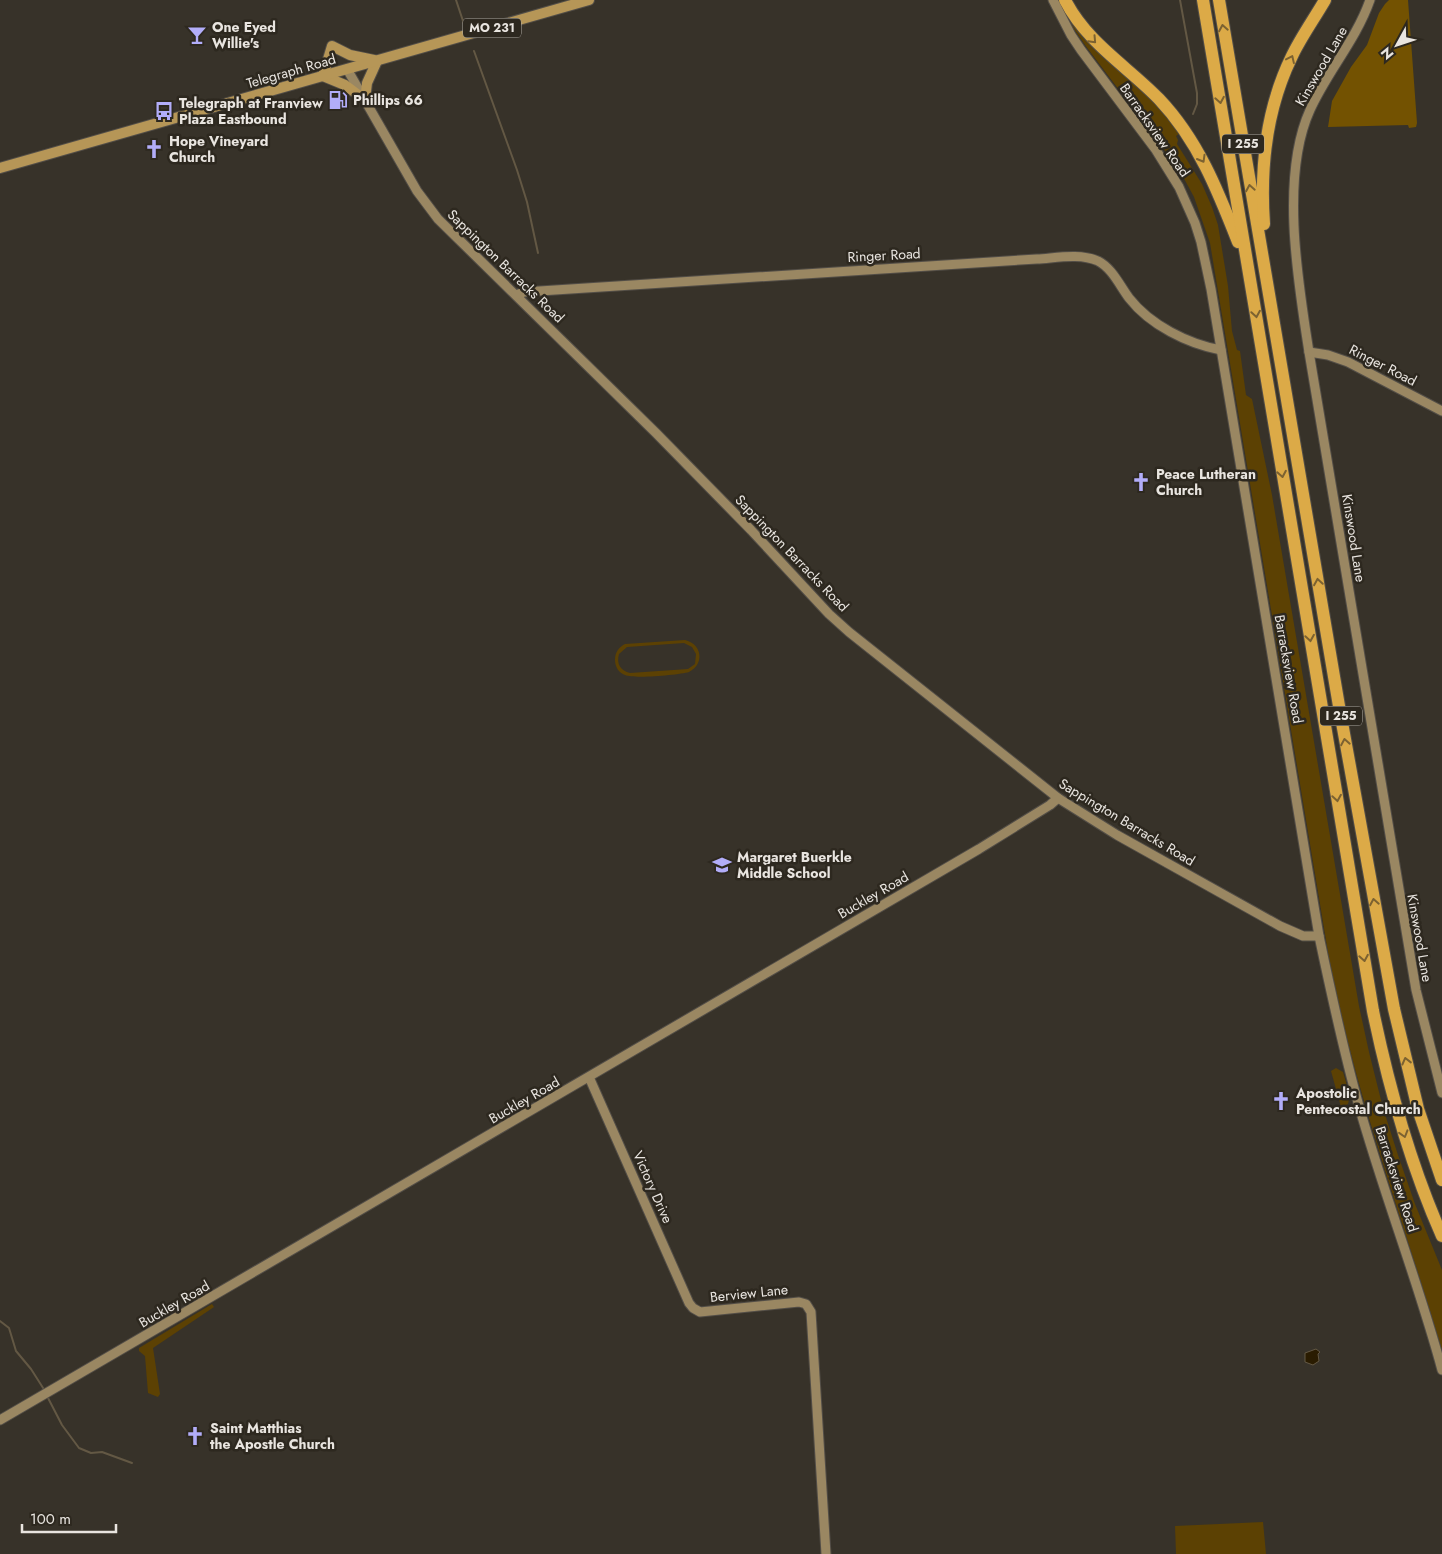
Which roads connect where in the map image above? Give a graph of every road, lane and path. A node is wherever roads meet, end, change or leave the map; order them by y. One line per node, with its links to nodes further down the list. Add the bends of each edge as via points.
1 (589, 0): 8 (main road, Telegraph Road / MO 231)
2 (1053, 0): 16 (street, Barracksview Road, via 1081,50 1156,150 1179,187 1201,242)
3 (1065, 0): 13 (highway, one-way to 13, via 1087,33 1154,94 1187,134 1214,181)
4 (1203, 0): 13 (highway, I 255, one-way to 13)
5 (1219, 0): 14 (highway, I 255, one-way to 5)
6 (1325, 0): 14 (highway, one-way to 6, via 1262,184 1269,122 1291,57)
7 (1370, 0): 17 (street, Kinswood Lane, via 1359,27 1319,92 1299,140 1294,174 1296,250)
8 (378, 60): 9 (main road, Telegraph Road / MO 231); 10 (main road, via 350,55 332,46); 11 (main road, via 367,83)
9 (347, 69): 10 (main road, Telegraph Road / MO 231); 11 (street, Sappington Barracks Road)
10 (323, 76): 11 (main road, via 345,85); 12 (main road, Telegraph Road / MO 231)
11 (366, 100): 15 (street, Sappington Barracks Road, via 426,205)
12 (0, 168)
13 (1247, 266): 26 (highway, I 255, one-way to 26, via 1375,1019 1407,1143)
14 (1269, 287): 23 (highway, I 255, one-way to 14, via 1409,1076 1392,1001)
15 (516, 295): 16 (street, Ringer Road, via 681,281 1078,257 1092,259 1105,266 1131,300 1161,325 1189,340); 19 (street, Sappington Barracks Road, via 656,433 838,623)
16 (1221, 350): 20 (street, Barracksview Road)
17 (1309, 352): 18 (street, Ringer Road, via 1328,354 1348,362); 22 (street, Kinswood Lane, via 1416,990)
18 (1442, 411)
19 (1058, 798): 20 (street, Sappington Barracks Road, via 1117,835 1280,926 1303,936); 21 (street, Buckley Road, via 988,844)
20 (1319, 936): 28 (street, Barracksview Road, via 1357,1099)
21 (589, 1077): 27 (street, Victory Drive); 29 (street, Buckley Road)
22 (1442, 1093)
23 (1429, 1142): 24 (highway); 25 (highway, I 255)
24 (1442, 1168)
25 (1442, 1180)
26 (1442, 1236)
27 (693, 1308): 30 (street, Berview Lane, via 700,1312 790,1302 807,1305 812,1318)
28 (1442, 1370)
29 (0, 1420)
30 (826, 1554)

